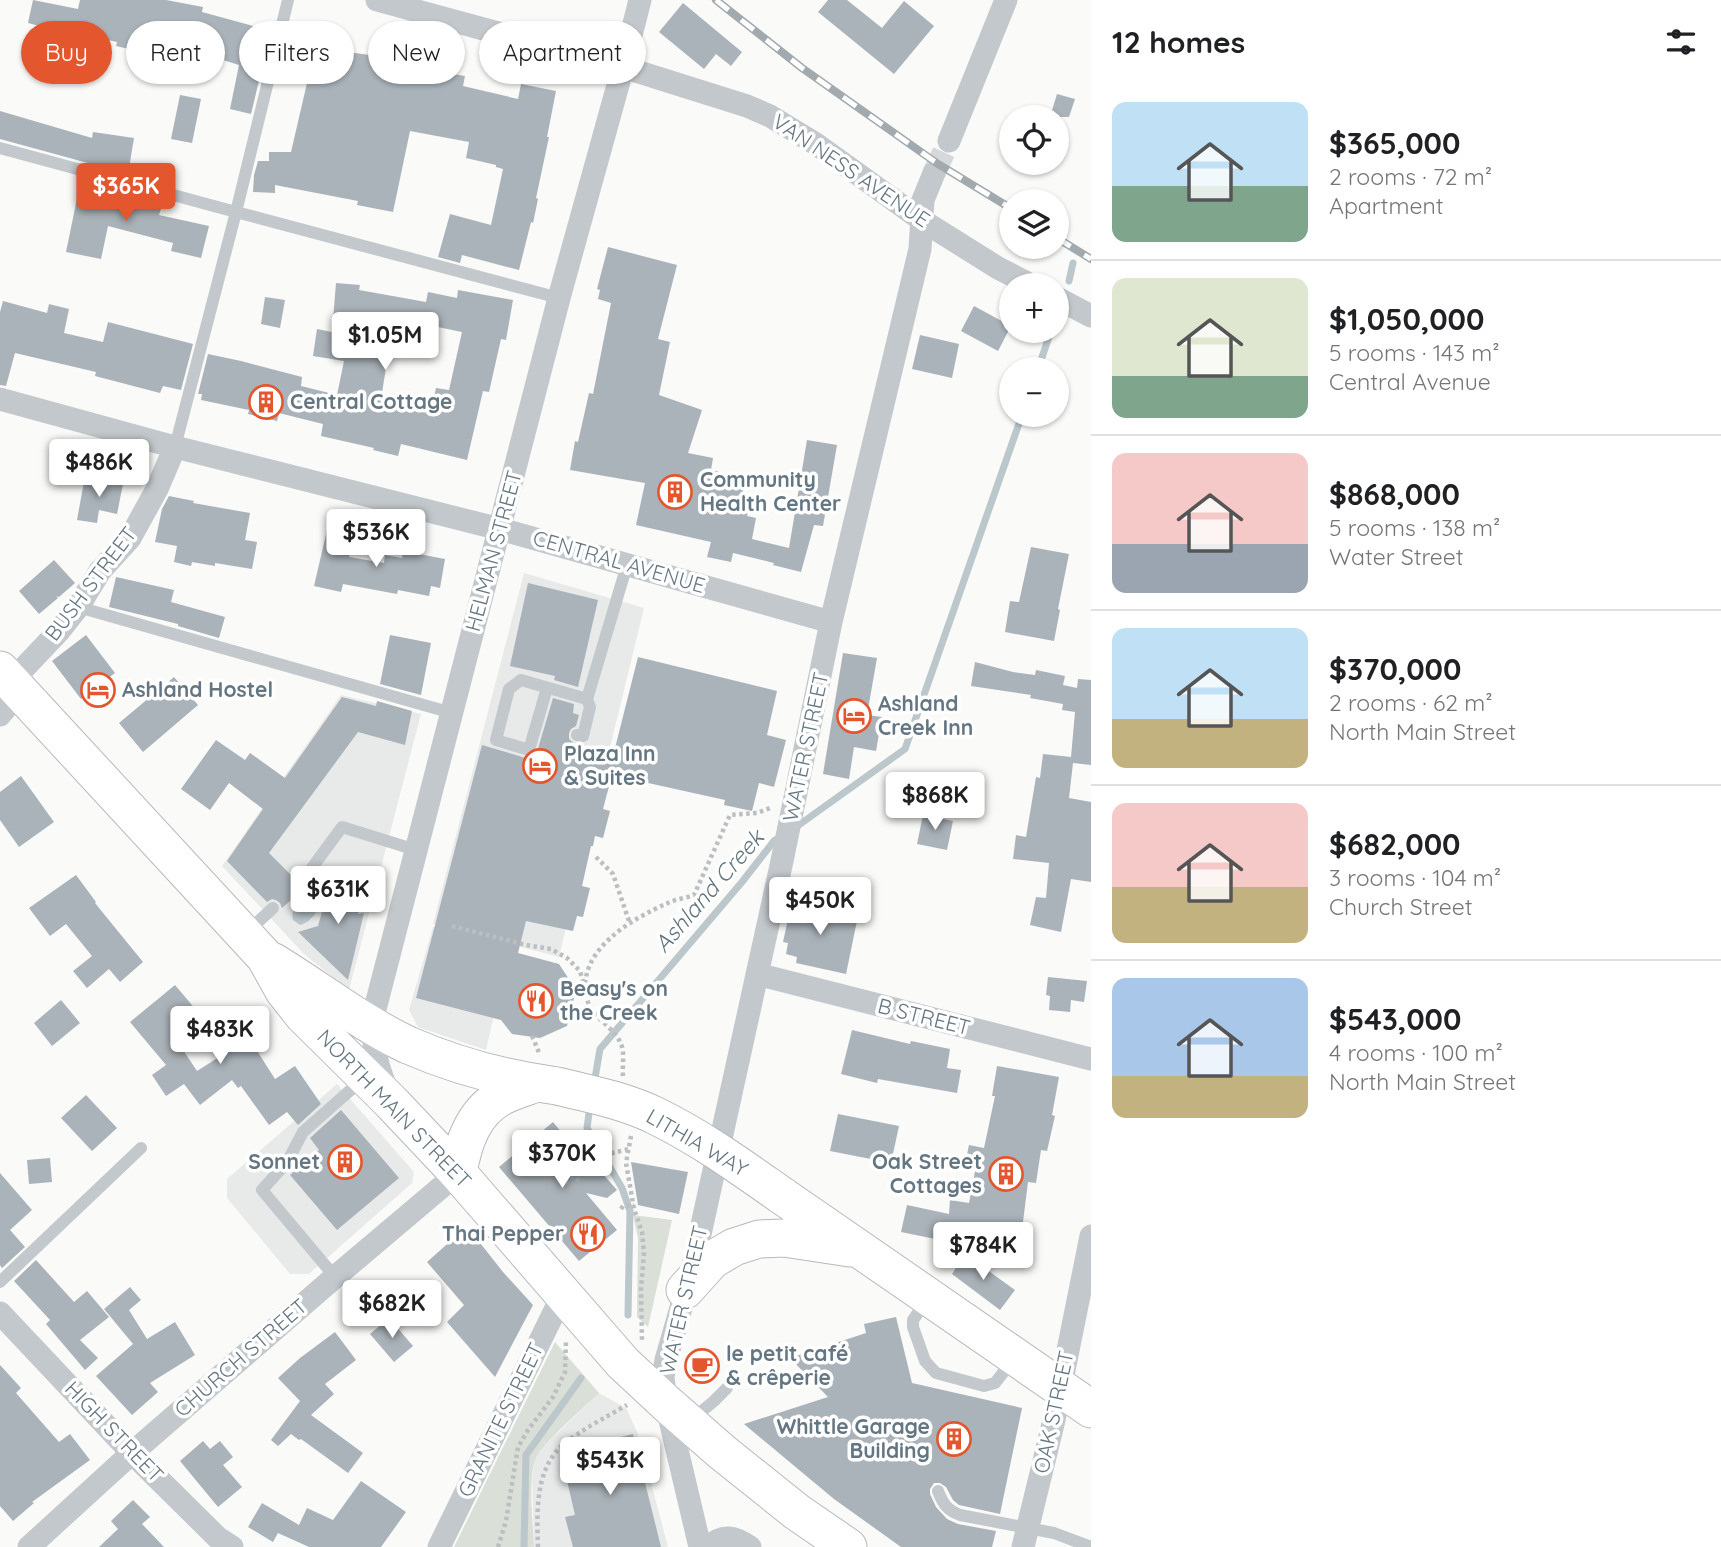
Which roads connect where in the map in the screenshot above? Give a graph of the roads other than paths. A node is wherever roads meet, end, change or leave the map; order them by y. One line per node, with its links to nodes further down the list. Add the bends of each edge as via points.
1 (288, 0): 12 (lane)
2 (377, 0): 6 (street, VAN NESS AVENUE)
3 (640, 0): 5 (street, HELMAN STREET)
4 (1006, 0): 9 (street)
5 (635, 21)
6 (479, 28)
7 (646, 74): 13 (street, VAN NESS AVENUE, via 770,116)
8 (619, 84): 15 (street, HELMAN STREET)
9 (949, 141)
10 (0, 148): 12 (lane)
11 (934, 173): 13 (street, WATER STREET, via 925,194)
12 (236, 212): 15 (lane); 19 (lane)
13 (923, 221): 14 (street, VAN NESS AVENUE); 23 (street, WATER STREET)
14 (1008, 273)
15 (559, 298): 20 (street, HELMAN STREET)
16 (1069, 304): 17 (street)
17 (1091, 316)
18 (0, 399): 19 (street, CENTRAL AVENUE)
19 (175, 447): 20 (street, CENTRAL AVENUE); 22 (street, BUSH STREET, via 130,538 100,571)
20 (500, 529): 21 (street, CENTRAL AVENUE); 27 (street, HELMAN STREET)
21 (627, 565): 23 (street, CENTRAL AVENUE); 26 (lane)
22 (78, 607): 25 (street, BUSH STREET); 27 (lane)
23 (831, 622): 33 (street, WATER STREET)
24 (547, 688): 24 (lane, via 521,680 509,688 496,740 529,750); 26 (lane)
25 (5, 691): 32 (main road, NORTH MAIN STREET)
26 (587, 699): 28 (lane, via 590,706 583,736)
27 (452, 713): 29 (street, HELMAN STREET)
28 (577, 735)
29 (416, 850): 30 (lane, via 342,827); 34 (street, HELMAN STREET)
30 (300, 884)
31 (272, 908): 32 (lane)
32 (255, 946): 34 (main road, LITHIA WAY); 36 (main road, NORTH MAIN STREET, via 303,1015)
33 (757, 974): 35 (street, B STREET); 45 (street, WATER STREET)
34 (373, 1026): 37 (main road, LITHIA WAY, via 443,1059); 38 (street, HELMAN STREET, via 377,1064)
35 (1091, 1059)
36 (365, 1077): 38 (main road, NORTH MAIN STREET); 43 (lane, via 303,1132 287,1162 261,1190)
37 (547, 1085): 40 (main road, via 502,1096 481,1111 461,1154); 42 (main road, LITHIA WAY, bridge, via 655,1115 726,1157)
38 (392, 1103): 40 (main road, NORTH MAIN STREET)
39 (141, 1148): 44 (lane)
40 (458, 1173): 43 (street, CHURCH STREET); 46 (main road, NORTH MAIN STREET)
41 (1091, 1236): 51 (street, OAK STREET)
42 (858, 1249): 45 (main road, via 784,1238 759,1239 712,1260); 47 (main road, LITHIA WAY)
43 (335, 1276): 54 (street, CHURCH STREET)
44 (0, 1282)
45 (685, 1290): 53 (street, WATER STREET, via 663,1377)
46 (563, 1294): 53 (main road, NORTH MAIN STREET, via 581,1335 633,1353); 59 (street, GRANITE STREET)
47 (929, 1297): 49 (main road, LITHIA WAY); 49 (lane, via 913,1327 925,1361 936,1373 984,1386 995,1383)
48 (0, 1313): 54 (street, HIGH STREET)
49 (1016, 1357): 51 (main road, LITHIA WAY)
50 (727, 1388): 53 (lane, via 714,1402)
51 (1060, 1388): 52 (main road, LITHIA WAY); 56 (street, OAK STREET)
52 (1091, 1409)
53 (675, 1420): 60 (street); 63 (main road, NORTH MAIN STREET)
54 (132, 1453): 57 (street, HIGH STREET); 58 (street, CHURCH STREET)
55 (938, 1491): 56 (lane, via 949,1511)
56 (1025, 1537): 64 (lane, via 1054,1533)
57 (219, 1544)
58 (29, 1547)
59 (439, 1547)
60 (700, 1547)
61 (709, 1547): 62 (street, via 723,1537 739,1539)
62 (750, 1547)
63 (848, 1547)
64 (1091, 1547)

